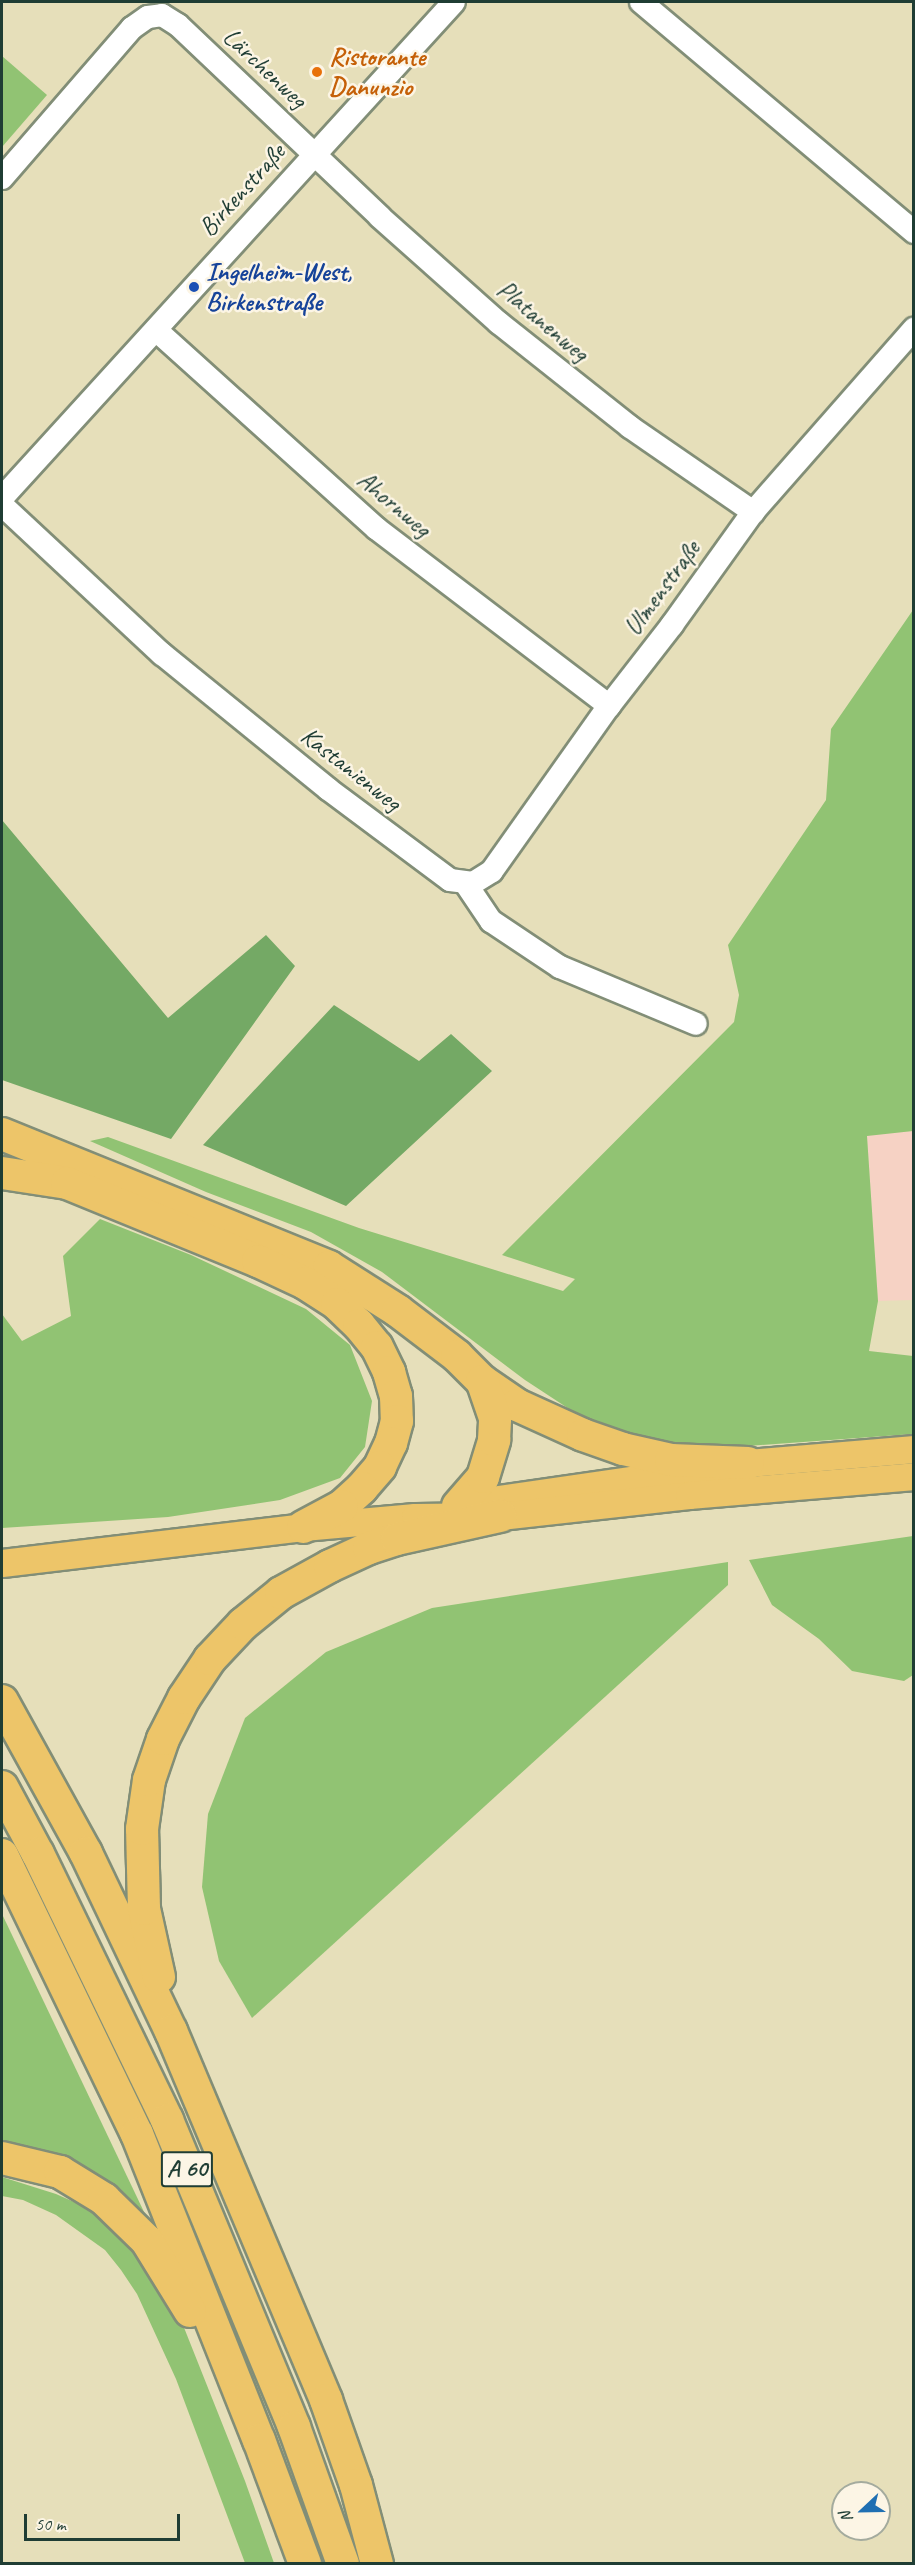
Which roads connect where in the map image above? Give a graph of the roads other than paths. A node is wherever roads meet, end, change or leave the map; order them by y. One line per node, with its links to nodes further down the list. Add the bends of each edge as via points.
1 (454, 2): 3 (street, Birkenstraße)
2 (641, 2): 5 (street)
3 (314, 153): 4 (street, Lärchenweg, via 178,25 157,14 132,28); 7 (street, Birkenstraße); 10 (street, Platanenweg, via 380,217 534,351 639,433)
4 (2, 178)
5 (914, 232)
6 (914, 329): 10 (street, Ulmenstraße)
7 (156, 330): 8 (street, Birkenstraße); 11 (street, Ahornweg, via 377,530)
8 (2, 498)
9 (2, 505): 12 (street, Kastanienweg, via 162,654 214,697 327,789 450,880)
10 (753, 512): 11 (street, Ulmenstraße)
11 (609, 706): 12 (street, Ulmenstraße, via 492,871 480,881)
12 (466, 884): 13 (street, via 491,921 560,966)
13 (696, 1024)
14 (2, 1134): 16 (highway, via 329,1267 398,1311 457,1356)
15 (2, 1173): 23 (highway, via 67,1183 258,1261 313,1288 359,1325 377,1347 396,1396 397,1421 391,1443 380,1467 362,1488 342,1506)
16 (482, 1381): 18 (highway, via 517,1405 623,1449 671,1460); 20 (highway, via 495,1418 494,1440 483,1477)
17 (914, 1449): 18 (main road)
18 (748, 1463): 20 (main road)
19 (914, 1476): 21 (main road, via 724,1491)
20 (458, 1506): 22 (main road)
21 (500, 1516): 22 (main road); 28 (highway, via 369,1548 280,1593 210,1659 184,1698 163,1739 149,1780 142,1829 144,1909)
22 (415, 1517): 23 (main road)
23 (303, 1527): 24 (main road)
24 (2, 1563)
25 (2, 1701): 28 (highway, via 86,1853)
26 (2, 1787): 32 (highway, A 60, via 167,2120 294,2427)
27 (2, 1855): 30 (highway, A 60, via 136,2134)
28 (171, 2031): 33 (highway, via 326,2400 356,2485)
29 (2, 2157): 30 (highway, via 71,2177 104,2199 147,2241 178,2289)
30 (259, 2440): 31 (highway, A 60)
31 (305, 2564)
32 (343, 2564)
33 (377, 2564)

